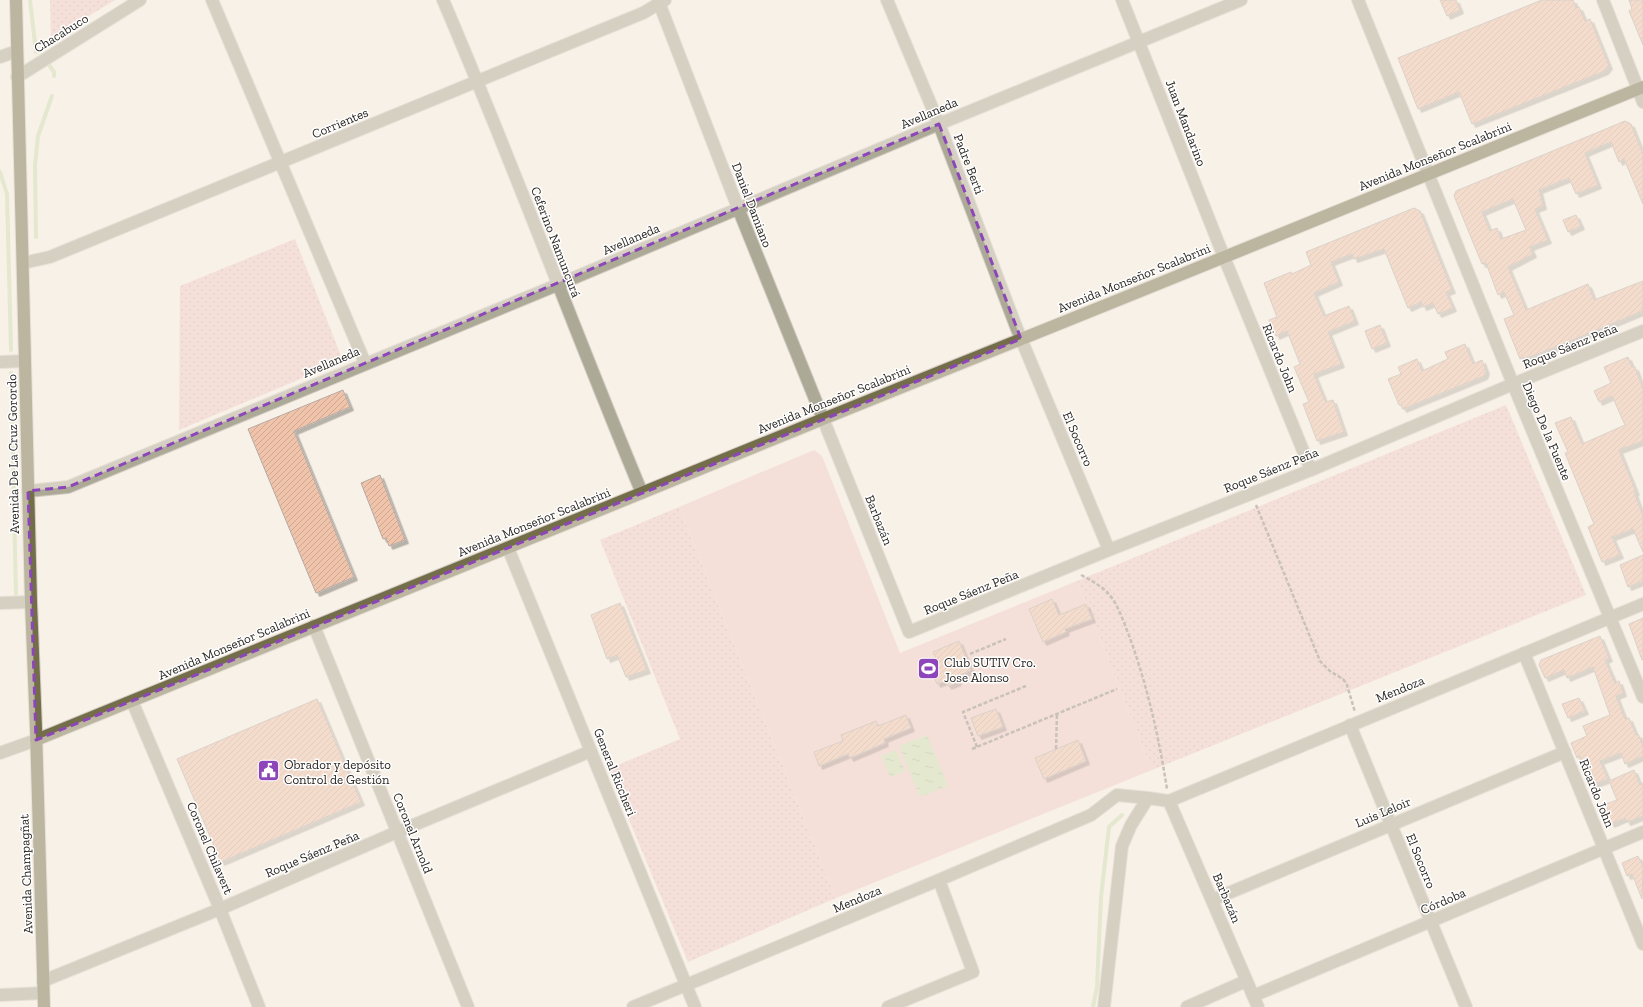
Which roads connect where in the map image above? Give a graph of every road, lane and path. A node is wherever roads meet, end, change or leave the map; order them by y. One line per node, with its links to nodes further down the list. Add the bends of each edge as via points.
1 (16, 0): 12 (main road, Avenida De La Cruz Gorordo)
2 (140, 0): 14 (street, Chacabuco)
3 (212, 0): 19 (street)
4 (444, 0): 15 (street, Ceferino Namuncurá)
5 (887, 0): 18 (street, Padre Berti)
6 (1122, 0): 11 (street, Juan Mandarino)
7 (1241, 0): 11 (street, Avellaneda)
8 (1358, 0): 20 (street, Diego De la Fuente)
9 (1603, 0): 16 (street)
10 (661, 1): 15 (street, Corrientes, via 643,13); 21 (street, Daniel Damiano)
11 (1139, 41): 18 (street, Avellaneda); 22 (street, Juan Mandarino)
12 (17, 52): 13 (street); 14 (main road, Avenida De La Cruz Gorordo)
13 (0, 57)
14 (17, 77): 23 (main road, Avenida De La Cruz Gorordo)
15 (478, 80): 19 (street, Corrientes); 24 (street, Ceferino Namuncurá)
16 (1640, 88): 17 (street); 20 (main road, Avenida Monseñor Scalabrini)
17 (1643, 102)
18 (939, 124): 21 (street, Avellaneda); 26 (street, Padre Berti)
19 (281, 162): 23 (street, Corrientes, via 50,257); 29 (street)
20 (1428, 174): 22 (main road, Avenida Monseñor Scalabrini); 30 (street, Diego De la Fuente)
21 (738, 208): 24 (street, Avellaneda); 31 (street, Daniel Damiano)
22 (1224, 257): 26 (main road, Avenida Monseñor Scalabrini); 32 (street, Ricardo John)
23 (23, 263): 27 (main road, Avenida De La Cruz Gorordo)
24 (557, 285): 29 (street, Avellaneda); 34 (street, Ceferino Namuncurá)
25 (1643, 331): 30 (street, Roque Sáenz Peña)
26 (1021, 339): 31 (main road, Avenida Monseñor Scalabrini); 37 (street, El Socorro)
27 (25, 361): 28 (street); 33 (main road, Avenida De La Cruz Gorordo)
28 (0, 362)
29 (365, 363): 33 (street, Avellaneda, via 68,487)
30 (1513, 384): 32 (street, Roque Sáenz Peña); 42 (street, Diego De la Fuente)
31 (823, 419): 34 (main road, Avenida Monseñor Scalabrini); 44 (street, Barbazán)
32 (1311, 470): 35 (street, Roque Sáenz Peña)
33 (28, 491): 39 (main road, Avenida De La Cruz Gorordo)
34 (642, 493): 36 (main road, Avenida Monseñor Scalabrini)
35 (1251, 494): 37 (street, Roque Sáenz Peña); 53 (path, via 1320,661 1347,685)
36 (508, 548): 43 (main road, Avenida Monseñor Scalabrini); 58 (street, General Riccheri)
37 (1109, 550): 38 (street, Roque Sáenz Peña)
38 (1066, 568): 44 (street, Roque Sáenz Peña); 62 (path, via 1100,584 1114,601 1125,625 1156,724)
39 (31, 602): 40 (street); 54 (main road, Avenida De La Cruz Gorordo)
40 (0, 603)
41 (1643, 604): 42 (street, Mendoza)
42 (1610, 617): 46 (street, Mendoza); 50 (street, Diego De la Fuente)
43 (314, 626): 51 (main road, Avenida Monseñor Scalabrini); 64 (street, Coronel Arnold)
44 (909, 632)
45 (1006, 639): 47 (path)
46 (1524, 653): 53 (street, Mendoza); 59 (street, Ricardo John)
47 (970, 654)
48 (1026, 686): 55 (path, via 963,712)
49 (1117, 689): 52 (path)
50 (1643, 697)
51 (132, 701): 54 (main road, Avenida Monseñor Scalabrini); 69 (street, Coronel Chilavert)
52 (1057, 714): 55 (path); 57 (path)
53 (1354, 723): 62 (street, Mendoza); 63 (street, El Socorro)
54 (36, 740): 60 (street); 72 (main road, Avenida Champagñat)
55 (977, 747): 56 (path)
56 (972, 749)
57 (1056, 749)
58 (591, 751): 64 (street, Roque Sáenz Peña); 74 (street, General Riccheri)
59 (1565, 752): 63 (street, Luis Leloir); 66 (street, Ricardo John)
60 (0, 753)
61 (1148, 798): 62 (street, Mendoza); 67 (street, Mendoza, via 1118,796 1091,815); 84 (street, via 1130,825 1122,846)
62 (1169, 802): 68 (street, Barbazán)
63 (1391, 824): 68 (street, Luis Leloir); 70 (street, El Socorro)
64 (397, 832): 69 (street, Roque Sáenz Peña); 80 (street, Coronel Arnold)
65 (1643, 832): 66 (street, Córdoba)
66 (1604, 849): 70 (street, Córdoba); 71 (street, Ricardo John)
67 (939, 880): 74 (street, Mendoza); 83 (street, via 973,972)
68 (1212, 900): 73 (street, Barbazán)
69 (220, 909): 72 (street, Roque Sáenz Peña); 79 (street, Coronel Chilavert)
70 (1431, 921): 77 (street, Córdoba); 86 (street, El Socorro)
71 (1643, 944)
72 (43, 981): 75 (main road, Avenida Champagñat)
73 (1246, 981): 77 (street, Barbazán); 85 (street)
74 (687, 986): 81 (street, Mendoza); 82 (street, General Riccheri)
75 (43, 993): 76 (street); 78 (main road, Avenida Champagñat)
76 (0, 995)
77 (1255, 1001)
78 (44, 1007)
79 (259, 1007)
80 (468, 1007)
81 (633, 1007)
82 (695, 1007)
83 (888, 1007)
84 (1104, 1007)
85 (1187, 1007)
86 (1466, 1007)

